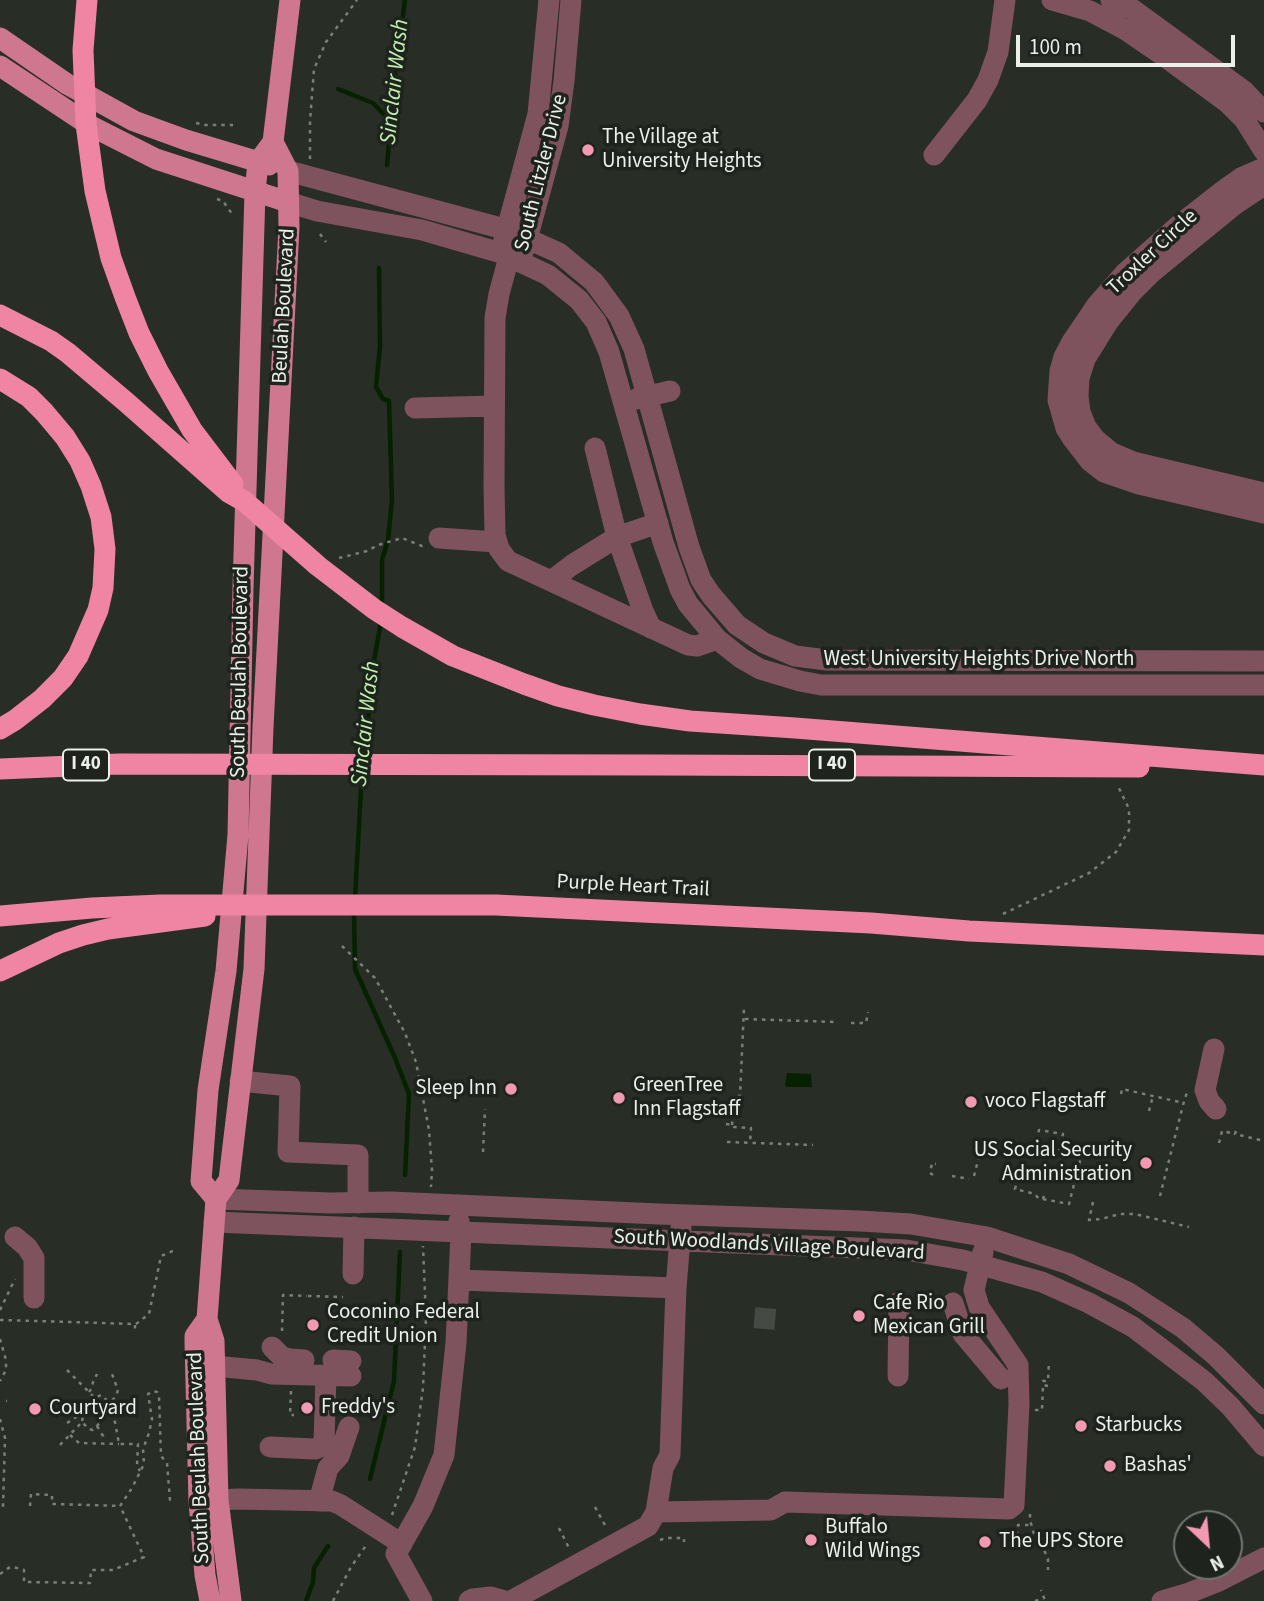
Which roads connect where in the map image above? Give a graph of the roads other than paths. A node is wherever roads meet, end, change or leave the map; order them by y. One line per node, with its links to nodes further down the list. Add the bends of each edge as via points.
1 (290, 0): 11 (main road)
2 (549, 0): 20 (street, South Litzler Drive, via 538,114)
3 (571, 0): 21 (street, South Litzler Drive, via 573,81)
4 (1005, 0): 13 (street, via 998,52 988,80)
5 (1052, 0): 12 (street, via 1090,11 1164,56 1228,103)
6 (1111, 0): 10 (street, via 1154,25 1244,91)
7 (86, 9): 32 (highway, via 86,124 111,258 158,371 192,430)
8 (0, 38): 14 (main road, via 134,121)
9 (0, 66): 18 (main road, via 132,148)
10 (1264, 112)
11 (273, 142): 14 (main road); 16 (main road, Beulah Boulevard)
12 (1264, 151)
13 (934, 155)
14 (258, 162): 16 (main road); 18 (main road, South Beulah Boulevard)
15 (1264, 168): 33 (street, Troxler Circle, via 1224,190 1126,272 1072,342 1060,371 1058,400 1073,439 1104,472)
16 (288, 171): 19 (main road, Beulah Boulevard); 20 (street, West University Heights Drive North)
17 (1264, 187): 31 (street, Troxler Circle, via 1234,205 1133,291 1085,359 1077,396 1086,427 1112,453)
18 (255, 192): 19 (main road); 54 (main road, South Beulah Boulevard, via 238,835 201,1181)
19 (288, 202): 22 (street, West University Heights Drive North, via 422,230); 39 (main road, Beulah Boulevard)
20 (508, 230): 21 (street, West University Heights Drive North); 22 (street, South Litzler Drive)
21 (528, 239): 22 (street, South Litzler Drive); 26 (street, West University Heights Drive North, via 559,253 594,282 619,316)
22 (510, 257): 27 (street, West University Heights Drive North, via 548,275 579,300 610,352); 28 (street, via 495,318)
23 (0, 315): 32 (highway, via 51,341)
24 (0, 379): 44 (highway, via 44,412 80,461 101,517 105,550 98,610 78,656 42,699)
25 (670, 391): 26 (street)
26 (647, 396): 27 (street); 42 (street, West University Heights Drive North, via 701,580 737,625 764,643 795,656 827,660)
27 (624, 402): 34 (street, West University Heights Drive North)
28 (494, 406): 29 (street); 37 (street)
29 (415, 408)
30 (595, 448): 35 (street)
31 (1264, 493)
32 (244, 501): 45 (highway, via 293,545 402,627 453,656 558,696 690,722)
33 (1264, 513)
34 (658, 523): 35 (street); 41 (street, West University Heights Drive North, via 680,590)
35 (617, 537): 38 (street); 40 (street)
36 (439, 538): 37 (street)
37 (496, 542): 38 (street, via 508,561)
38 (551, 581): 40 (street)
39 (269, 616): 52 (main road, South Beulah Boulevard, via 254,969)
40 (651, 628): 41 (street, via 688,645)
41 (717, 639): 43 (street, West University Heights Drive North, via 760,668 821,685)
42 (1264, 661)
43 (1264, 685)
44 (0, 729)
45 (1264, 767): 46 (highway, I 40, via 119,764)
46 (0, 769)
47 (160, 913): 48 (highway, via 92,908); 49 (highway, Purple Heart Trail, via 281,905 496,905); 50 (highway, via 59,943)
48 (0, 916)
49 (1264, 945)
50 (0, 971)
51 (1214, 1049): 53 (street, via 1205,1090)
52 (240, 1081): 54 (main road, South Beulah Boulevard, via 229,1180); 55 (street, via 290,1086 288,1152 358,1155)
53 (1216, 1109)
54 (216, 1199): 55 (street, South Woodlands Village Boulevard); 58 (main road, South Beulah Boulevard)
55 (358, 1203): 56 (street, South Woodlands Village Boulevard)
56 (457, 1205): 57 (street, South Woodlands Village Boulevard); 60 (street)
57 (682, 1214): 62 (street, South Woodlands Village Boulevard, via 911,1224); 63 (street)
58 (214, 1222): 59 (street, South Woodlands Village Boulevard); 71 (main road, South Beulah Boulevard)
59 (354, 1227): 60 (street, South Woodlands Village Boulevard); 65 (street)
60 (461, 1233): 63 (street, South Woodlands Village Boulevard); 66 (street)
61 (15, 1237): 68 (street, via 34,1258)
62 (987, 1237): 64 (street); 77 (street, South Woodlands Village Boulevard, via 1069,1264 1129,1293 1191,1335)
63 (680, 1241): 64 (street, South Woodlands Village Boulevard, via 906,1250); 67 (street)
64 (980, 1264): 79 (street, South Woodlands Village Boulevard, via 1042,1282 1133,1327 1204,1381); 83 (street, via 974,1290 979,1307 1018,1366 1014,1505 1009,1509 785,1502 771,1510)
65 (353, 1274)
66 (460, 1280): 67 (street); 84 (street, via 444,1455)
67 (676, 1288): 83 (street, via 670,1455 663,1468)
68 (34, 1298)
69 (899, 1302): 75 (street)
70 (953, 1303): 76 (street, via 963,1334)
71 (207, 1319): 74 (main road, South Beulah Boulevard, via 214,1341); 81 (main road, South Beulah Boulevard, via 195,1336)
72 (277, 1343): 73 (street, via 282,1357)
73 (304, 1360)
74 (214, 1366): 80 (street, via 271,1374 340,1368 322,1446); 81 (main road, South Beulah Boulevard)
75 (898, 1376)
76 (1001, 1379)
77 (1264, 1404)
78 (349, 1427): 82 (street, via 328,1468)
79 (1264, 1446)
80 (270, 1447)
81 (209, 1501): 82 (street); 86 (main road, South Beulah Boulevard, via 205,1574); 87 (main road, South Beulah Boulevard)
82 (318, 1501): 84 (street, via 341,1505)
83 (656, 1512): 91 (street, via 648,1526)
84 (402, 1544): 88 (street, via 396,1554)
85 (1264, 1558): 92 (street, via 1209,1585)
86 (210, 1601)
87 (231, 1601)
88 (422, 1601)
89 (469, 1601): 90 (street, via 491,1597)
90 (505, 1601)
91 (511, 1601)
92 (1162, 1601)

